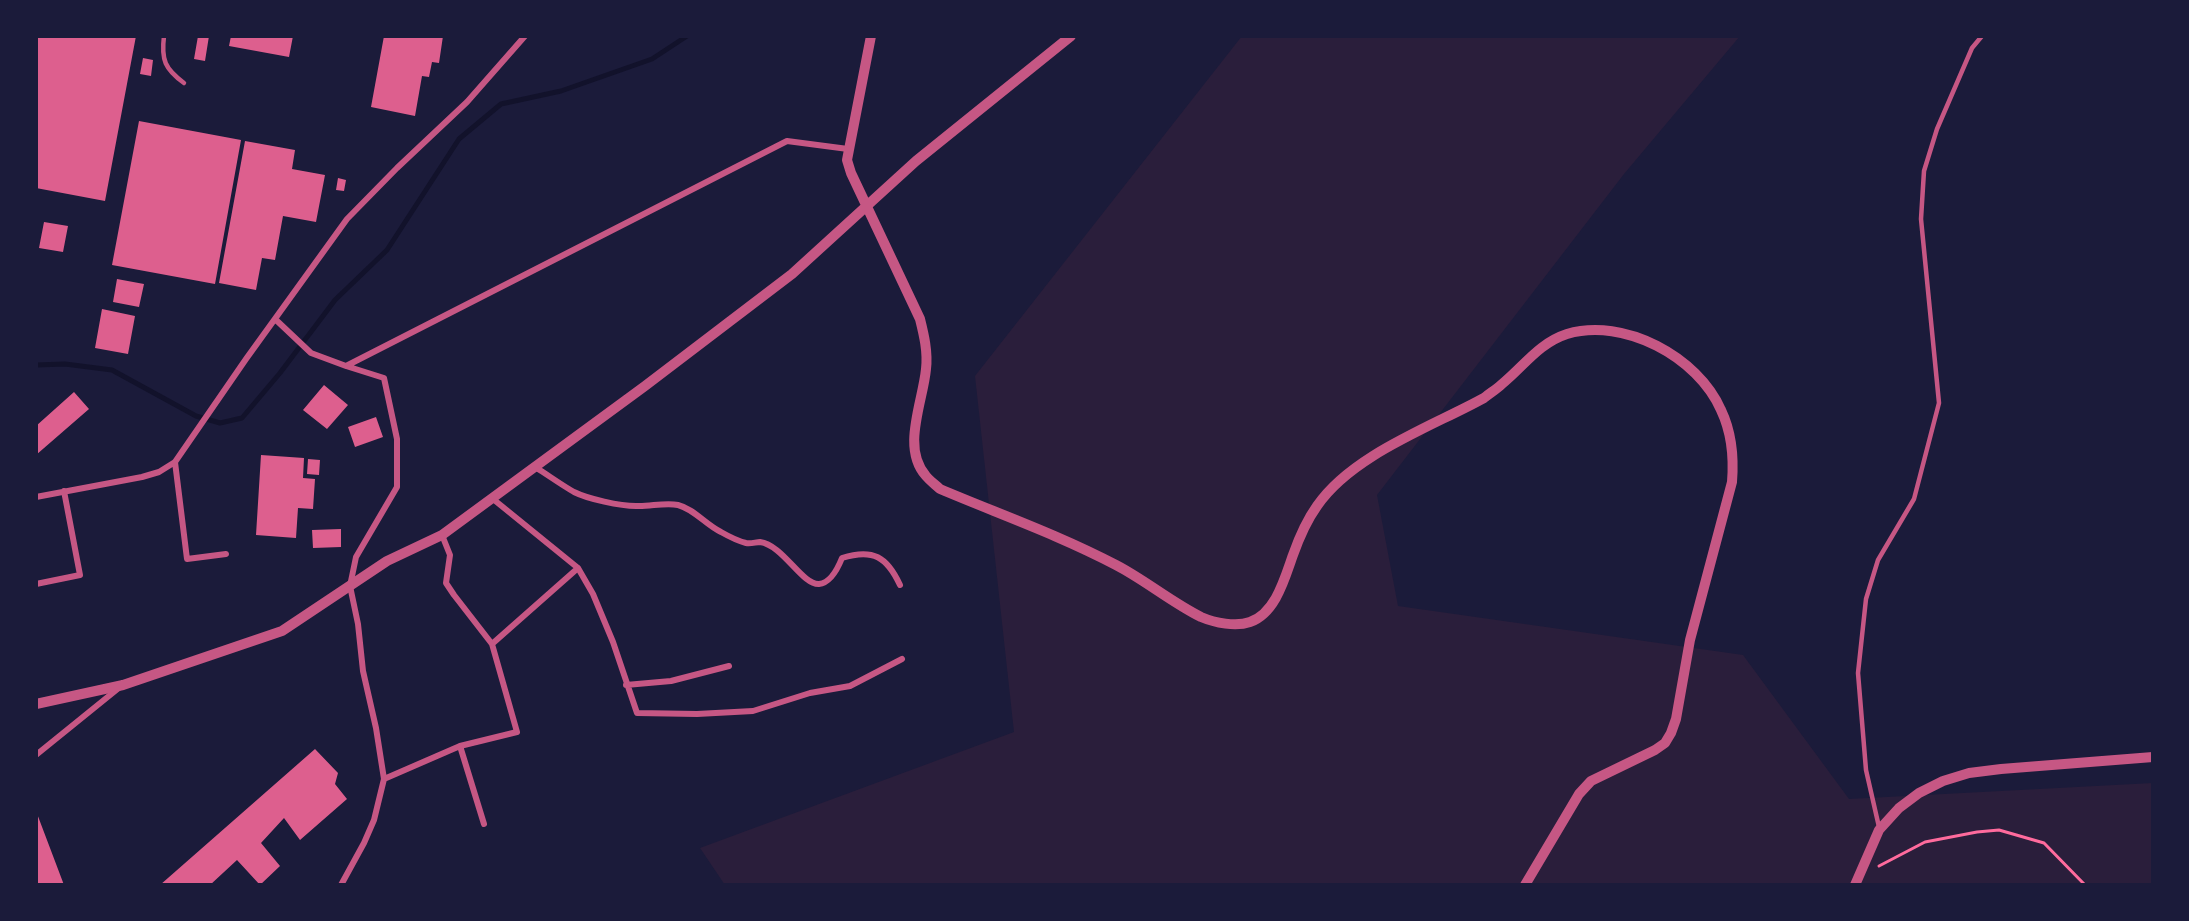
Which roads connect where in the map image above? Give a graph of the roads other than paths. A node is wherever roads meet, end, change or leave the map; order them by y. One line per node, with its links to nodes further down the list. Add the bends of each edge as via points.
1 (164, 36): 7 (lane, via 163,59 170,73)
2 (525, 36): 10 (street, via 467,102 347,219)
3 (871, 36): 8 (street)
4 (1071, 36): 6 (street)
5 (1982, 36): 34 (lane, via 1972,48 1937,129 1924,171 1921,219 1939,403 1914,500 1878,560 1866,599 1858,673 1866,770)
6 (1060, 40): 9 (street)
7 (184, 83)
8 (848, 149): 9 (street, via 850,172); 11 (street, via 787,141)
9 (868, 206): 13 (street, via 792,274); 37 (street, via 920,319 926,344 927,366 915,427 915,449 926,476 940,489 1119,566 1203,618 1229,624 1251,621 1271,606 1305,526 1334,486 1357,466 1484,398 1555,339 1592,331 1611,332 1652,344 1694,371 1721,409 1734,457 1732,482 1690,640 1674,726 1655,750 1591,781 1579,794)
10 (275, 319): 11 (street, via 310,353); 12 (street)
11 (346, 366): 21 (street, via 384,378 397,439 397,487 356,556)
12 (175, 462): 14 (street, via 142,477); 18 (street, via 187,559)
13 (535, 467): 16 (street); 22 (street, via 576,493 636,506 677,505 720,532 747,543 761,542 789,560 811,582 820,584 828,580 842,558 857,553 884,559)
14 (64, 491): 15 (street); 20 (street, via 80,575)
15 (36, 496)
16 (493, 499): 17 (street); 19 (street)
17 (442, 535): 21 (street, via 387,561); 23 (street, via 450,555 446,583)
18 (226, 554)
19 (578, 568): 23 (street); 27 (street, via 613,642)
20 (36, 584)
21 (350, 585): 26 (street, via 282,631); 32 (street)
22 (900, 585)
23 (492, 644): 29 (street, via 517,732)
24 (902, 659): 27 (street, via 850,686 810,693 753,711 637,713)
25 (729, 666): 27 (street, via 671,681)
26 (123, 685): 28 (street); 30 (street)
27 (626, 685)
28 (36, 704)
29 (460, 746): 32 (street); 33 (street)
30 (36, 754)
31 (2153, 757): 34 (street, via 1969,773 1919,793)
32 (384, 779): 36 (street, via 374,820)
33 (484, 824)
34 (1879, 830): 35 (street)
35 (1857, 880)
36 (341, 885)
37 (1525, 885)

